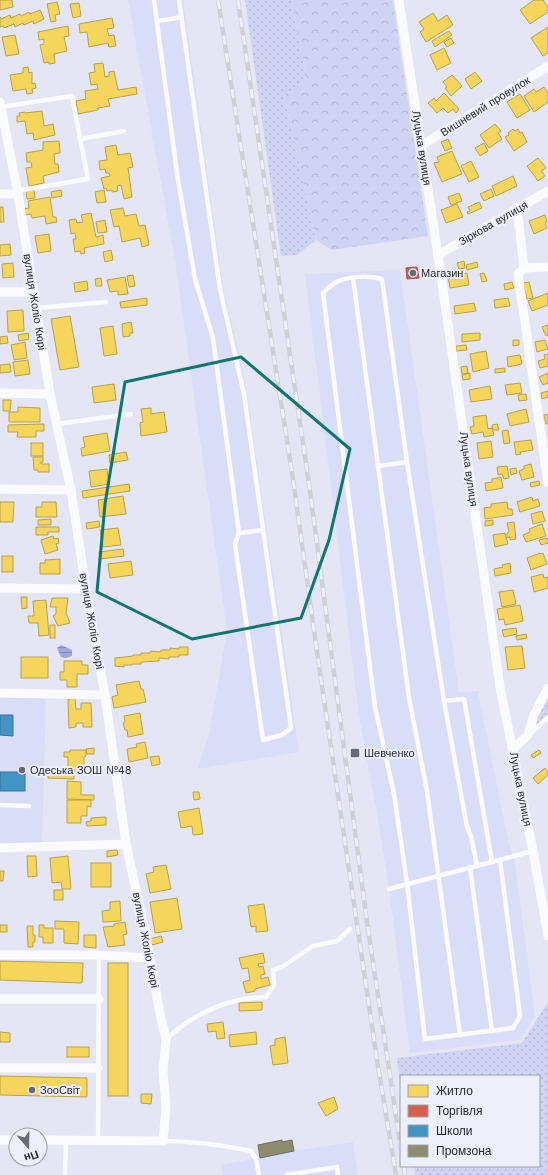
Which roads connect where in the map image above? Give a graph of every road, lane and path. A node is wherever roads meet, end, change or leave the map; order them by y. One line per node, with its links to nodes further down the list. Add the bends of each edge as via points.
1 (154, 0): 5 (lane)
2 (179, 0): 4 (lane)
3 (399, 0): 10 (street, Луцька вулиця)
4 (182, 17): 5 (lane); 32 (lane, via 220,289 244,394)
5 (158, 21): 33 (lane, via 178,180 195,278 213,338)
6 (548, 66): 10 (street, Вишневий провулок)
7 (1, 104): 9 (lane, via 72,96); 12 (street, вулиця Жоліо Кюрі)
8 (124, 131): 9 (lane)
9 (80, 139): 12 (lane, via 88,179)
10 (422, 146): 15 (street, Луцька вулиця)
11 (548, 191): 14 (street, Зіркова вулиця)
12 (17, 192): 13 (street); 20 (street, вулиця Жоліо Кюрі)
13 (0, 194)
14 (518, 208): 15 (street, Зіркова вулиця); 17 (street)
15 (438, 255): 42 (street, Луцька вулиця, via 500,687)
16 (548, 267): 17 (street)
17 (524, 268): 29 (street, via 518,274)
18 (353, 278): 27 (lane, via 382,279); 28 (lane); 53 (lane, via 342,280 323,292 376,707 394,794)
19 (0, 292): 20 (street)
20 (33, 292): 22 (street, вулиця Жоліо Кюрі)
21 (106, 302): 22 (lane)
22 (36, 308): 24 (street, вулиця Жоліо Кюрі)
23 (0, 393): 24 (street)
24 (50, 394): 26 (street, вулиця Жоліо Кюрі)
25 (131, 414): 26 (lane)
26 (57, 424): 31 (street, вулиця Жоліо Кюрі)
27 (407, 462): 28 (lane); 39 (lane)
28 (378, 466): 52 (lane, via 409,698 428,791)
29 (548, 483)
30 (0, 489): 31 (street)
31 (71, 490): 35 (street, вулиця Жоліо Кюрі)
32 (263, 530): 33 (lane); 33 (lane, via 291,728 282,735 263,740 235,544)
33 (239, 533)
34 (0, 588): 35 (street)
35 (86, 589): 38 (street, вулиця Жоліо Кюрі)
36 (548, 688): 41 (street)
37 (0, 693): 38 (street)
38 (105, 695): 45 (street, вулиця Жоліо Кюрі)
39 (444, 701): 49 (lane, via 464,699); 50 (lane, via 467,827)
40 (548, 718): 41 (lane)
41 (528, 735): 42 (street)
42 (513, 749): 47 (street, Луцька вулиця)
43 (0, 805): 44 (lane)
44 (29, 806)
45 (126, 844): 46 (street); 60 (street, вулиця Жоліо Кюрі)
46 (0, 848)
47 (533, 851): 48 (lane); 55 (street, Луцька вулиця)
48 (500, 860): 49 (lane); 63 (lane, via 520,1016 513,1028)
49 (492, 862): 50 (lane)
50 (477, 866): 51 (lane)
51 (470, 867): 52 (lane); 63 (lane)
52 (439, 875): 53 (lane); 64 (lane)
53 (407, 883): 54 (lane); 64 (lane, via 425,1039)
54 (389, 889)
55 (546, 913): 57 (street, Луцька вулиця)
56 (350, 928): 65 (lane, via 337,940 314,946 282,967 272,970 274,985 266,997 239,1000 200,1013)
57 (548, 936)
58 (0, 955): 59 (street)
59 (99, 955): 60 (street); 61 (lane)
60 (150, 958): 65 (street, вулиця Жоліо Кюрі)
61 (99, 999): 62 (street); 67 (lane)
62 (0, 1000)
63 (492, 1031): 64 (lane)
64 (460, 1035)
65 (166, 1039): 71 (street, вулиця Жоліо Кюрі, via 163,1071 166,1107)
66 (0, 1068): 67 (street)
67 (98, 1068): 70 (lane)
68 (48, 1140): 69 (street)
69 (66, 1140): 70 (street); 72 (lane)
70 (98, 1141): 71 (street)
71 (162, 1141): 73 (lane, via 251,1151 256,1159)
72 (65, 1175)
73 (259, 1175)
74 (290, 1175): 75 (lane, via 337,1167)
75 (338, 1175)

